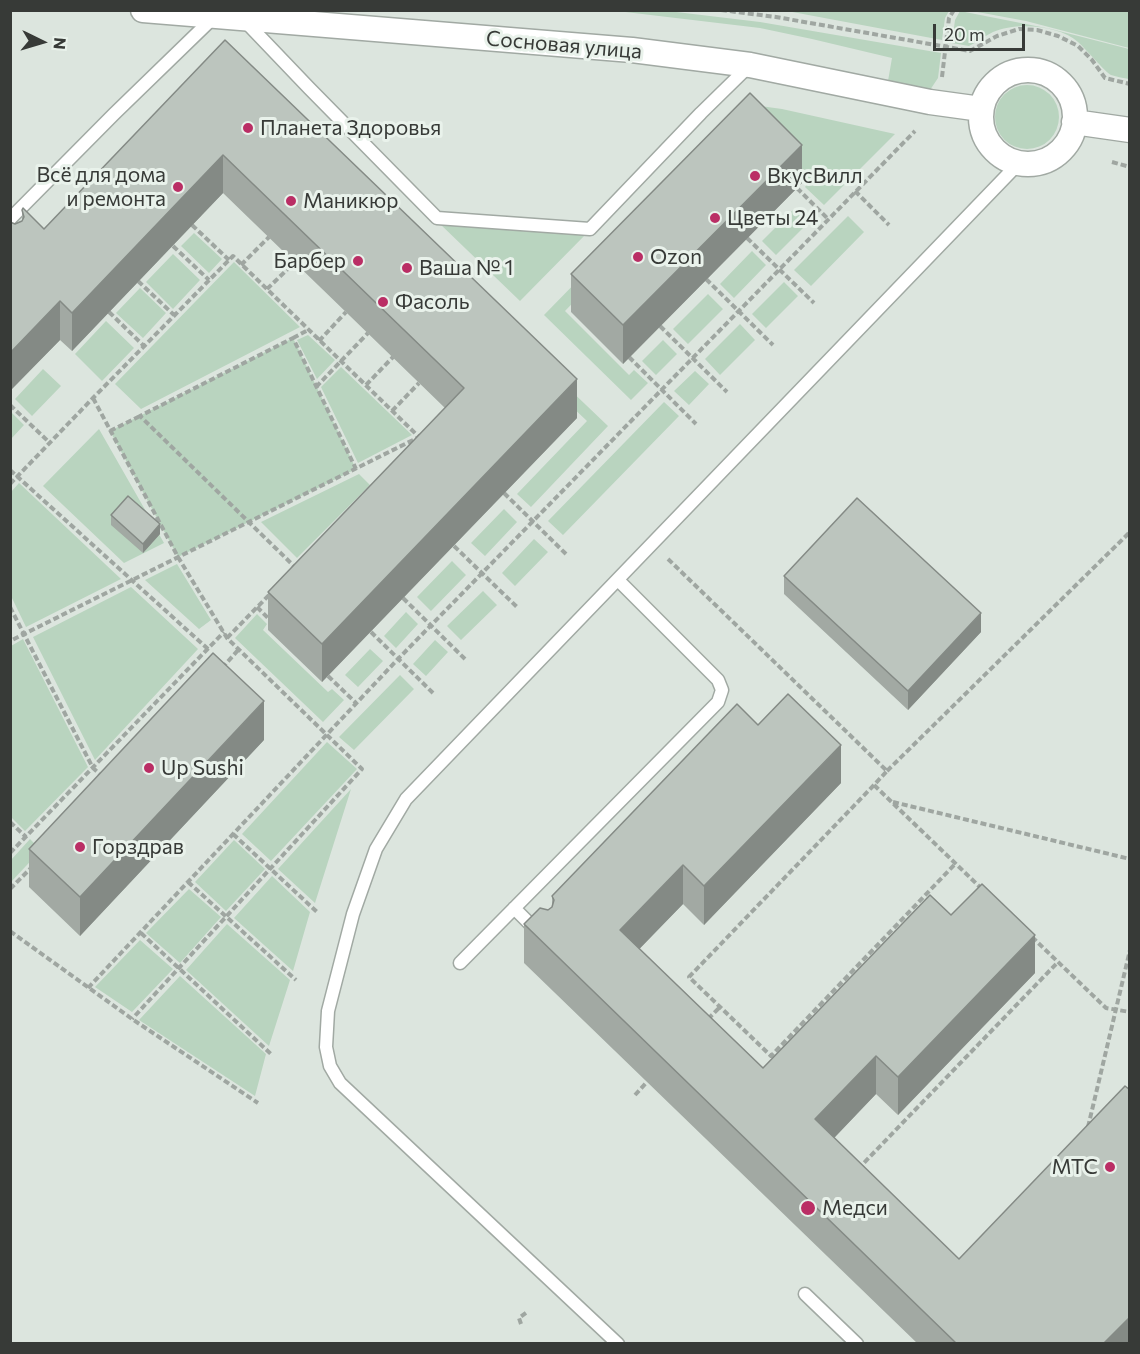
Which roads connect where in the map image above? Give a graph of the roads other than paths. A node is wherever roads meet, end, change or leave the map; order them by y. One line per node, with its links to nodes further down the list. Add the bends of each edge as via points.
1 (143, 10): 2 (street, Сосновая улица)
2 (214, 16): 3 (street, Сосновая улица); 9 (lane)
3 (242, 18): 4 (street, Сосновая улица, via 632,51); 4 (lane, via 436,218 590,229)
4 (750, 65): 5 (street, Сосновая улица)
5 (981, 109): 6 (street, via 1001,78 1029,70 1052,77 1064,89 1073,106); 8 (street, via 986,140 1003,158)
6 (1074, 122): 7 (street); 8 (street, via 1071,137 1060,152 1046,161)
7 (1130, 130)
8 (1018, 164): 10 (lane)
9 (10, 219)
10 (618, 579): 11 (lane, via 718,680 722,690 718,702); 15 (lane, via 406,799 376,849 353,914 328,1011 326,1047 330,1066 340,1083)
11 (514, 908): 12 (lane); 13 (lane)
12 (546, 940)
13 (460, 963)
14 (805, 1294): 16 (lane)
15 (618, 1344)
16 (857, 1344)

